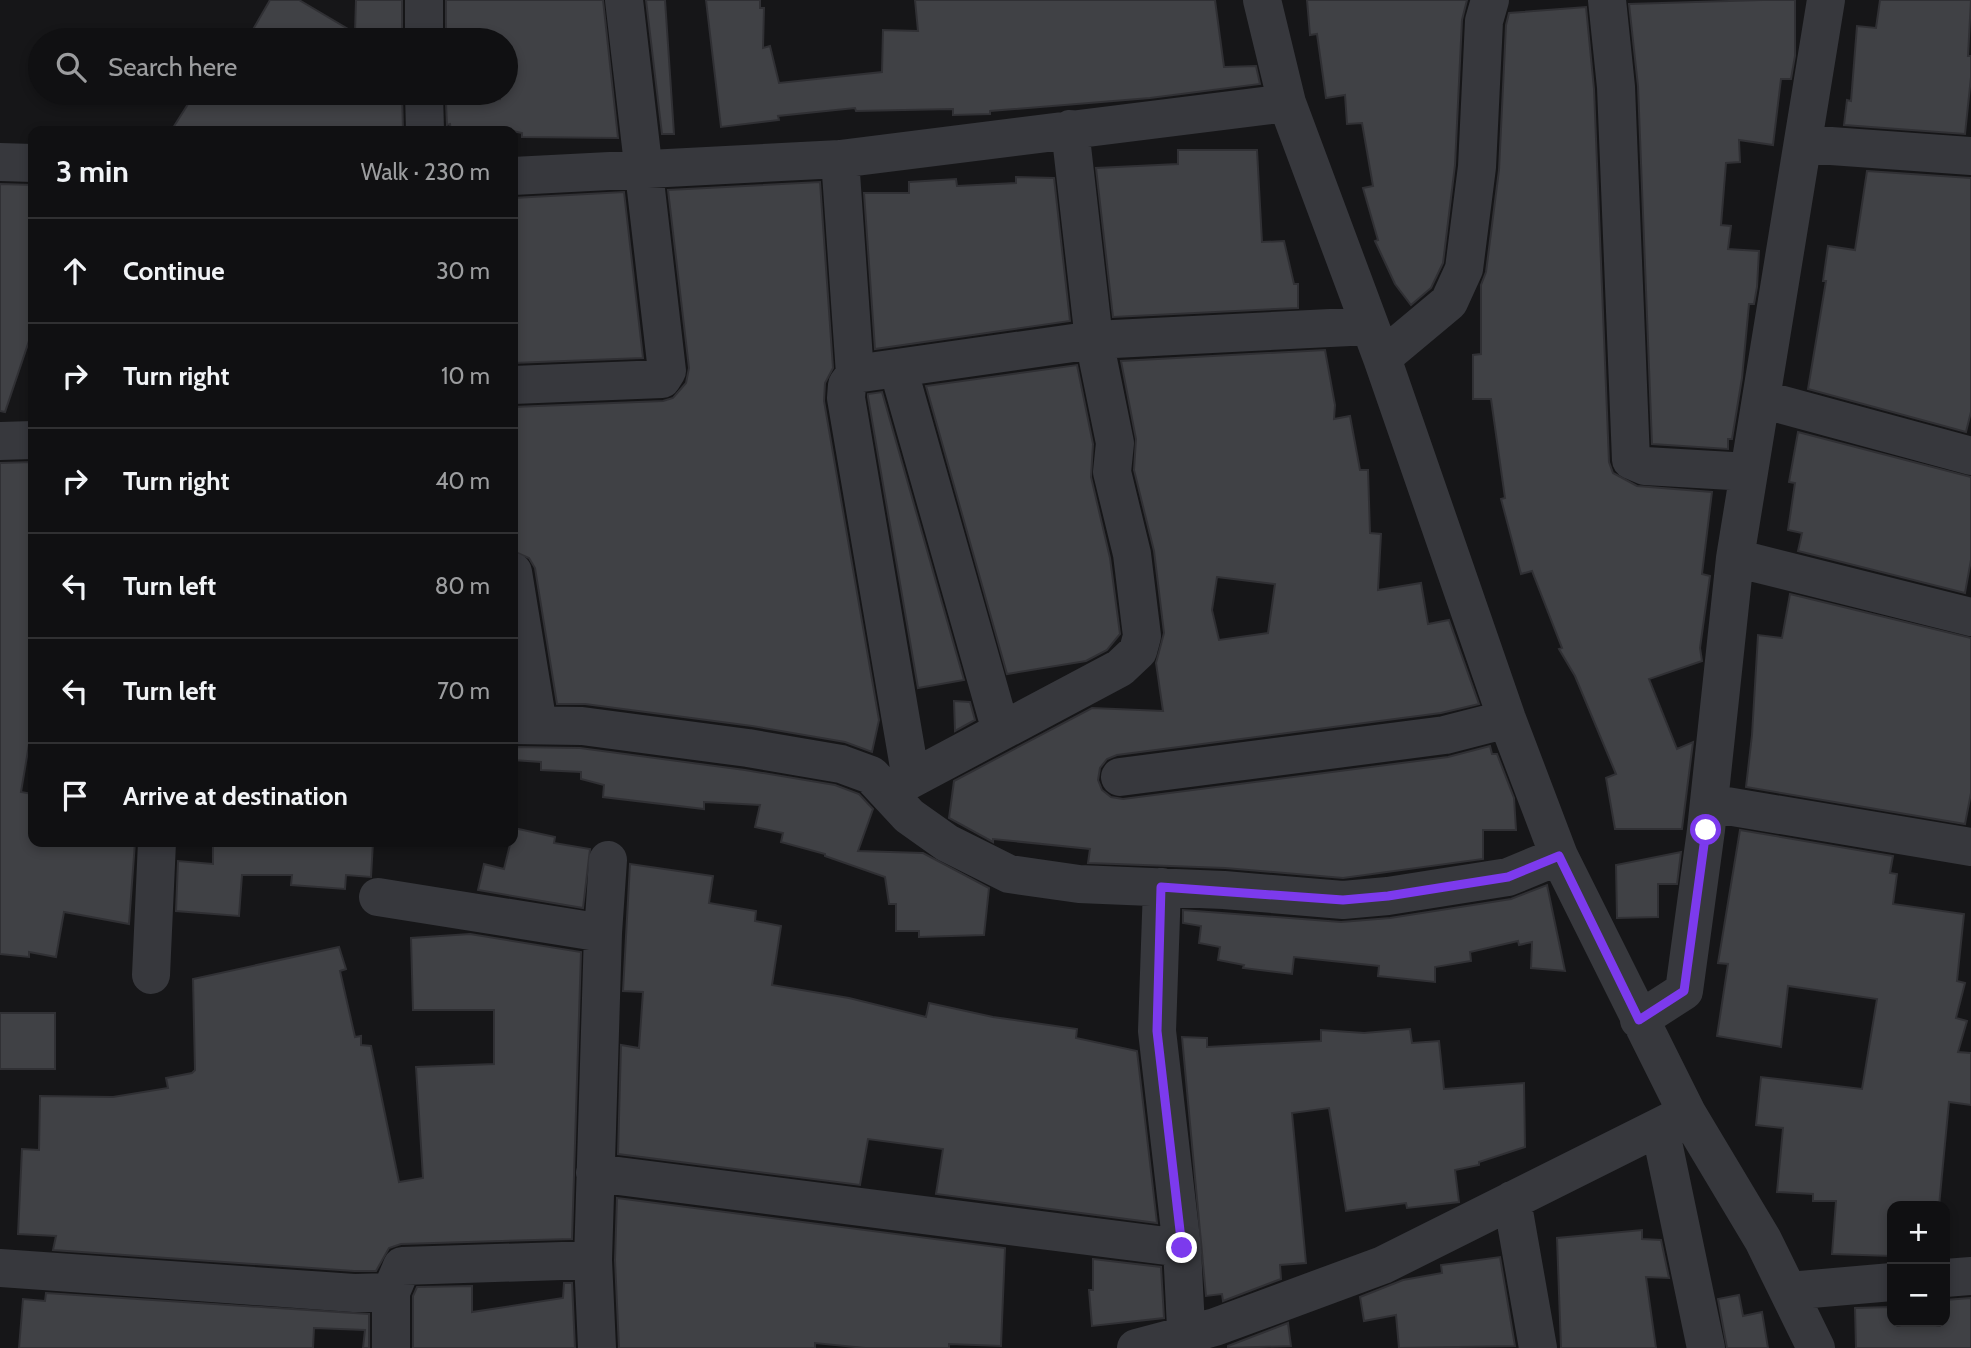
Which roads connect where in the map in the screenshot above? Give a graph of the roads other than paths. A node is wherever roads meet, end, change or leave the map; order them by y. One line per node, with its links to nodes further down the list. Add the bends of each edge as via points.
1 (424, 0): 7 (street)
2 (624, 0): 17 (street)
3 (1262, 0): 8 (street)
4 (1490, 0): 20 (street, via 1483,21 1477,167 1464,269 1449,302)
5 (1607, 0): 28 (street, via 1616,87 1631,460 1645,466)
6 (1826, 0): 12 (street)
7 (424, 28)
8 (1287, 103): 11 (street); 20 (street)
9 (424, 105): 10 (street)
10 (425, 126)
11 (1070, 129): 14 (street); 19 (street)
12 (1803, 144): 13 (street); 24 (street)
13 (1971, 156)
14 (840, 159): 17 (street); 22 (street)
15 (0, 162): 16 (street)
16 (28, 163)
17 (642, 170): 18 (street); 23 (street, via 665,376)
18 (518, 176)
19 (1094, 340): 20 (street); 21 (street); 34 (street, via 1115,443 1112,472 1132,554 1142,636 1138,651 1121,667)
20 (1376, 342): 32 (street)
21 (898, 368): 22 (street); 34 (street)
22 (855, 374): 36 (street, via 847,385 846,398)
23 (518, 385)
24 (1761, 399): 27 (street); 28 (street)
25 (28, 440): 26 (street)
26 (0, 441)
27 (1971, 456)
28 (1749, 472): 29 (street)
29 (1735, 558): 30 (street); 37 (street)
30 (1971, 617)
31 (518, 631): 33 (street)
32 (1507, 719): 35 (street, via 1446,735); 40 (street)
33 (526, 725): 36 (street, via 596,728 841,764)
34 (1001, 731): 36 (street)
35 (1120, 777)
36 (900, 785): 42 (street, via 909,816 947,843 1009,874 1079,884)
37 (1709, 803): 39 (street); 46 (street, via 1684,991)
38 (158, 847): 45 (street)
39 (1971, 847)
40 (1559, 856): 42 (street, via 1508,877 1343,900); 46 (street)
41 (608, 860): 44 (street)
42 (1161, 887): 50 (street, via 1157,1031)
43 (378, 897): 44 (street)
44 (603, 933): 48 (street)
45 (151, 975)
46 (1639, 1020): 47 (street)
47 (1674, 1121): 49 (street); 56 (street, via 1763,1240); 63 (street)
48 (596, 1173): 50 (street); 51 (street)
49 (1512, 1200): 58 (street, via 1383,1265); 62 (street)
50 (1182, 1248): 58 (street)
51 (593, 1260): 57 (street, via 402,1266); 60 (street)
52 (0, 1268): 57 (street)
53 (1971, 1276): 54 (street)
54 (1950, 1278)
55 (1887, 1282): 56 (street)
56 (1788, 1291): 64 (street)
57 (391, 1292): 59 (street)
58 (1187, 1341): 61 (street)
59 (391, 1348)
60 (597, 1348)
61 (1136, 1348)
62 (1538, 1348)
63 (1706, 1348)
64 (1816, 1348)

